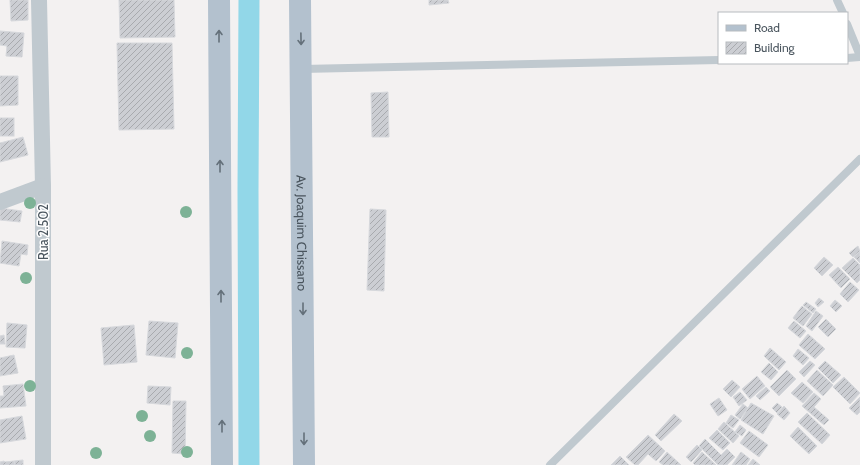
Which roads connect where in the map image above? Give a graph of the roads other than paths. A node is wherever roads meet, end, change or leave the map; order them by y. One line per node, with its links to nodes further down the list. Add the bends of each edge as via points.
1 (39, 0): 12 (street, Rua 2.502)
2 (218, 0): 15 (main road, one-way to 2)
3 (300, 0): 10 (main road, Av. Joaquim Chissano, one-way to 10)
4 (837, 0): 5 (lane)
5 (843, 12)
6 (848, 27): 7 (lane)
7 (860, 57): 8 (lane)
8 (848, 58)
9 (718, 60): 10 (lane)
10 (302, 69): 16 (main road, Av. Joaquim Chissano, one-way to 16)
11 (860, 159): 17 (lane)
12 (43, 186): 13 (street); 14 (street, Rua 2.502)
13 (0, 202)
14 (43, 465)
15 (222, 465)
16 (304, 465)
17 (550, 465)

